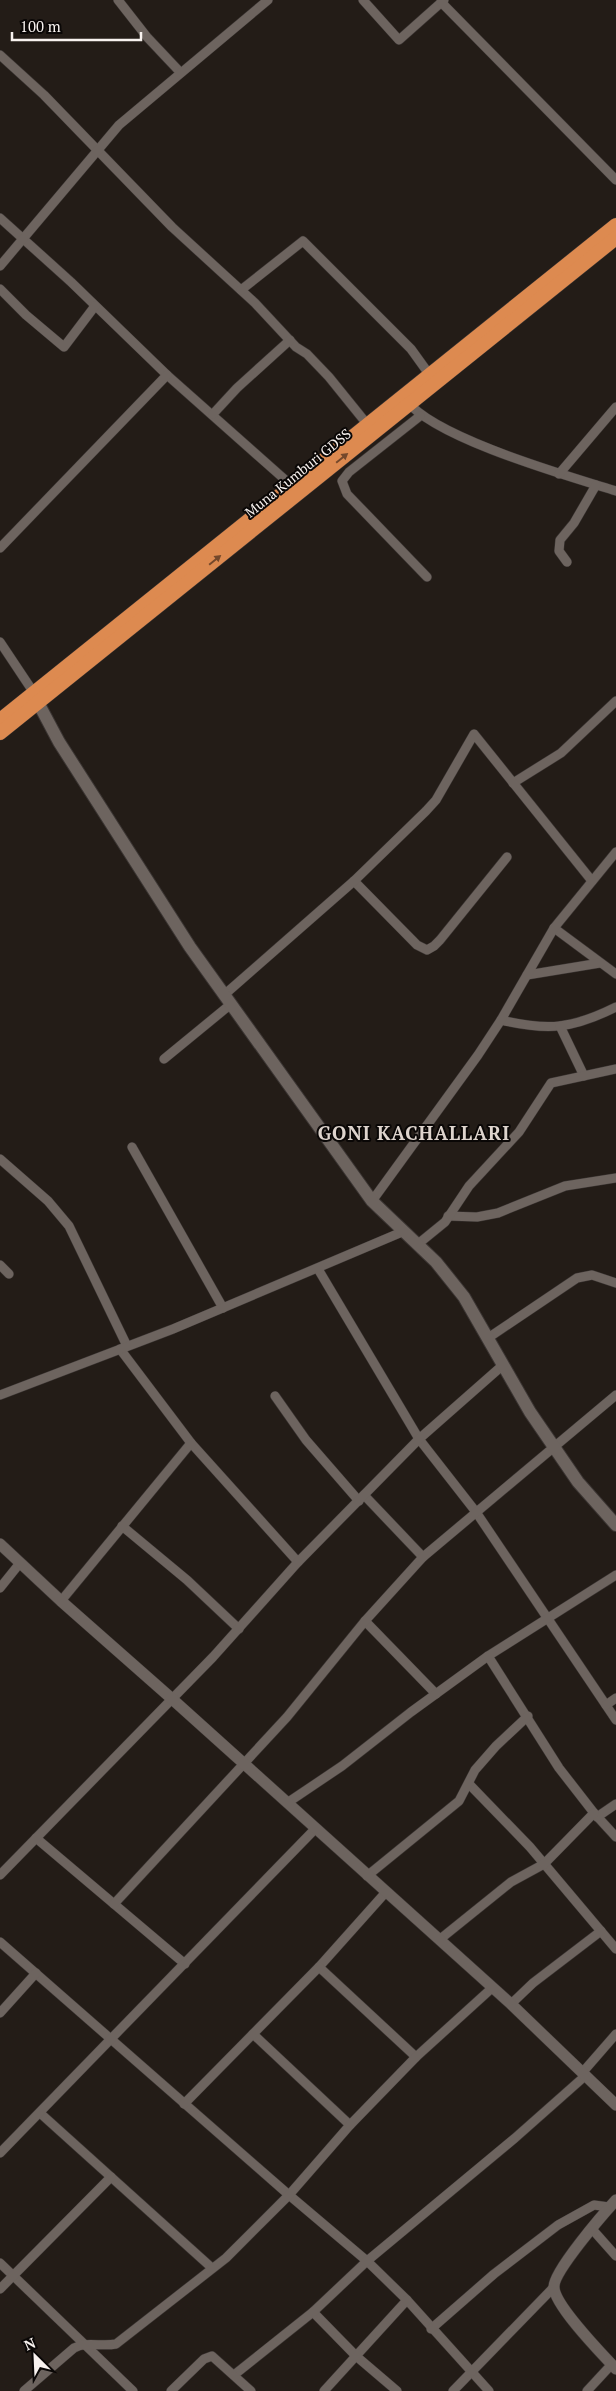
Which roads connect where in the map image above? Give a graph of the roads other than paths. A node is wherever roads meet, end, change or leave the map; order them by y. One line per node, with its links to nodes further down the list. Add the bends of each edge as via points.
1 (118, 0): 6 (street)
2 (268, 0): 6 (street, via 193,65)
3 (363, 0): 4 (street, via 399,40)
4 (443, 1): 8 (street)
5 (0, 55): 7 (street, via 44,95)
6 (180, 72): 7 (street, via 119,125)
7 (96, 151): 11 (street); 15 (street)
8 (616, 180)
9 (0, 218): 11 (street)
10 (616, 225): 18 (highway, Muna Kumburi GDSS)
11 (24, 238): 13 (street); 16 (street)
12 (616, 238): 20 (highway, Muna Kumburi GDSS)
13 (0, 266)
14 (0, 289): 16 (street, via 64,347)
15 (241, 290): 17 (street); 18 (street, via 303,241 411,350)
16 (96, 306): 19 (street)
17 (290, 340): 22 (street); 24 (street, via 329,377)
18 (429, 374): 20 (highway, Muna Kumburi GDSS)
19 (167, 375): 22 (street); 29 (street)
20 (406, 400): 23 (street); 24 (highway, Muna Kumburi GDSS); 33 (highway, Muna Kumburi GDSS, one-way to 20)
21 (616, 407): 25 (street)
22 (213, 414): 26 (street)
23 (420, 416): 25 (street, via 476,443); 31 (street, via 342,481 347,494)
24 (367, 424): 26 (highway, Muna Kumburi GDSS)
25 (559, 474): 27 (street)
26 (291, 485): 33 (highway, Muna Kumburi GDSS)
27 (596, 485): 28 (street); 30 (street, via 574,524 560,540 559,551)
28 (616, 491)
29 (0, 548)
30 (567, 562)
31 (427, 577)
32 (0, 642): 33 (street)
33 (36, 697): 35 (highway, Muna Kumburi GDSS); 36 (highway, Muna Kumburi GDSS); 46 (main road, via 79,774 190,947)
34 (616, 701): 37 (street, via 562,753)
35 (0, 720)
36 (0, 733)
37 (513, 783): 40 (street); 41 (street, via 474,734 436,800)
38 (616, 852): 40 (street)
39 (507, 857): 41 (street, via 440,940 427,950 417,945)
40 (592, 880): 42 (street)
41 (354, 881): 46 (street)
42 (554, 928): 43 (street); 45 (street)
43 (600, 963): 44 (street); 45 (street)
44 (614, 971)
45 (527, 974): 48 (street)
46 (228, 1000): 50 (street); 56 (main road)
47 (616, 1007): 49 (street, via 586,1022)
48 (501, 1020): 49 (street, via 531,1027); 56 (street)
49 (560, 1026): 52 (street)
50 (164, 1059)
51 (616, 1069): 52 (street)
52 (584, 1076): 57 (street, via 551,1084 519,1132 469,1186)
53 (132, 1147): 64 (street)
54 (0, 1159): 66 (street, via 48,1201 69,1226)
55 (615, 1181): 57 (street, via 566,1186 498,1213 477,1217)
56 (372, 1201): 58 (main road)
57 (448, 1216): 59 (street)
58 (402, 1232): 59 (main road); 61 (street)
59 (418, 1244): 65 (main road, via 464,1296)
60 (0, 1266): 62 (street)
61 (318, 1269): 64 (street); 71 (street)
62 (9, 1274)
63 (616, 1283): 65 (street, via 592,1275 577,1278)
64 (223, 1308): 66 (street)
65 (488, 1338): 67 (main road)
66 (124, 1348): 68 (street); 72 (street)
67 (502, 1365): 71 (street); 73 (main road)
68 (0, 1394)
69 (275, 1396): 74 (street, via 306,1440)
70 (616, 1396): 73 (street)
71 (418, 1439): 74 (street); 75 (street)
72 (191, 1443): 77 (street); 80 (street)
73 (554, 1448): 75 (street); 76 (main road, via 578,1482)
74 (361, 1498): 79 (street); 80 (street)
75 (476, 1512): 79 (street); 85 (street)
76 (616, 1525)
77 (122, 1526): 84 (street); 87 (street)
78 (0, 1544): 81 (street)
79 (423, 1557): 86 (street)
80 (298, 1562): 87 (street)
81 (20, 1563): 83 (street); 84 (street)
82 (616, 1575): 85 (street)
83 (0, 1588)
84 (60, 1602): 90 (street)
85 (548, 1620): 88 (street); 92 (street)
86 (365, 1621): 89 (street); 95 (street, via 287,1717)
87 (239, 1629): 90 (street)
88 (488, 1656): 89 (street); 93 (street)
89 (436, 1694): 97 (street, via 342,1766)
90 (171, 1698): 95 (street); 102 (street)
91 (616, 1698): 92 (street)
92 (606, 1705): 94 (street)
93 (528, 1716): 96 (street, via 496,1746); 99 (street, via 559,1768)
94 (616, 1720)
95 (242, 1763): 97 (street); 107 (street)
96 (469, 1784): 103 (street); 105 (street, via 459,1801)
97 (287, 1803): 100 (street)
98 (616, 1804): 99 (street)
99 (596, 1815): 101 (street); 103 (street)
100 (316, 1828): 105 (street); 112 (street)
101 (616, 1837)
102 (36, 1838): 104 (street); 107 (street)
103 (544, 1864): 108 (street); 109 (street, via 511,1882)
104 (0, 1875)
105 (367, 1876): 106 (street)
106 (386, 1892): 109 (street); 113 (street)
107 (114, 1904): 112 (street)
108 (601, 1931): 111 (street); 116 (street, via 548,1970)
109 (439, 1940): 115 (street)
110 (0, 1942): 114 (street)
111 (616, 1949)
112 (185, 1964): 120 (street)
113 (319, 1967): 118 (street); 121 (street)
114 (36, 1973): 117 (street); 120 (street)
115 (492, 1988): 116 (street); 121 (street)
116 (511, 2004): 122 (street)
117 (0, 2013)
118 (253, 2034): 123 (street); 126 (street)
119 (616, 2034): 122 (street)
120 (111, 2039): 123 (street); 125 (street)
121 (416, 2057): 126 (street)
122 (583, 2074): 124 (street); 133 (street, via 515,2138)
123 (184, 2104): 129 (street)
124 (616, 2104)
125 (40, 2113): 127 (street); 128 (street)
126 (350, 2124): 129 (street)
127 (0, 2153)
128 (111, 2177): 135 (street); 136 (street)
129 (289, 2195): 133 (street); 135 (street)
130 (613, 2203): 131 (street); 141 (street, via 594,2206 558,2225 494,2274)
131 (592, 2228): 132 (street); 137 (street, via 559,2272)
132 (616, 2256)
133 (367, 2261): 139 (street); 140 (street)
134 (0, 2263): 136 (street)
135 (212, 2268): 142 (street, via 116,2344 101,2347)
136 (13, 2275): 138 (street); 142 (street)
137 (554, 2288): 144 (street, via 562,2307); 145 (street)
138 (0, 2289)
139 (408, 2300): 141 (street); 143 (street)
140 (313, 2312): 143 (street); 146 (street)
141 (431, 2329): 145 (street)
142 (83, 2343): 147 (street); 148 (street)
143 (356, 2356): 151 (street); 152 (street)
144 (614, 2367): 155 (street)
145 (471, 2372): 153 (street); 154 (street)
146 (234, 2375): 149 (street, via 212,2356 204,2359); 150 (street)
147 (24, 2391)
148 (132, 2391)
149 (171, 2391)
150 (251, 2391)
151 (324, 2391)
152 (397, 2391)
153 (453, 2391)
154 (489, 2391)
155 (587, 2391)

